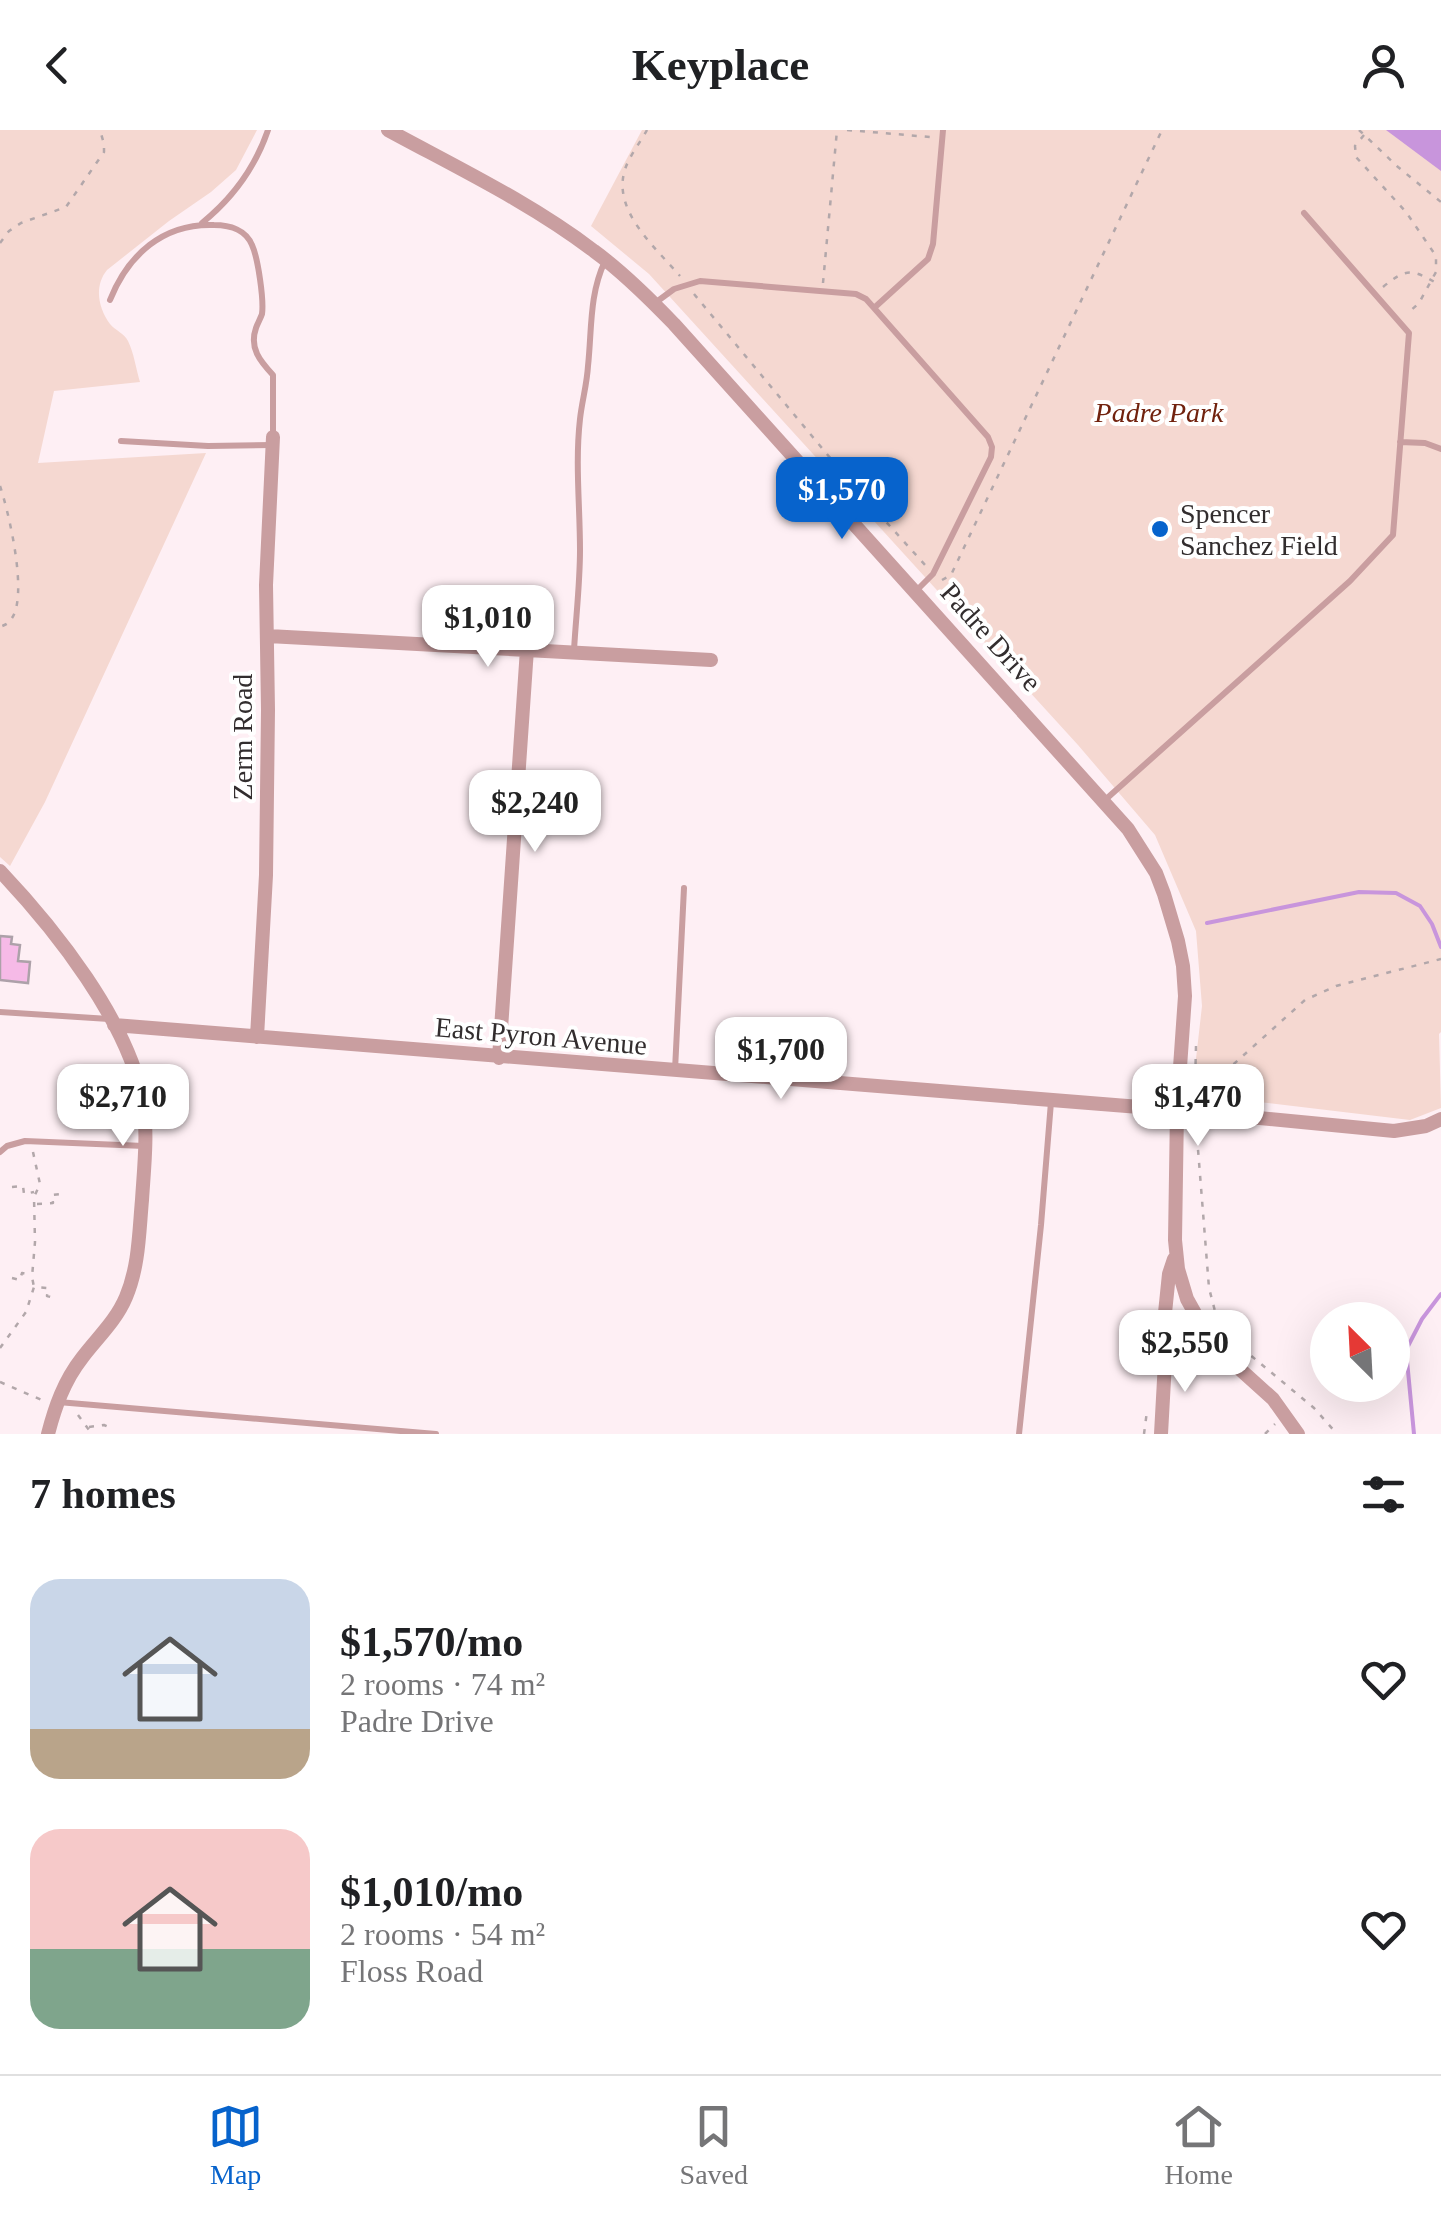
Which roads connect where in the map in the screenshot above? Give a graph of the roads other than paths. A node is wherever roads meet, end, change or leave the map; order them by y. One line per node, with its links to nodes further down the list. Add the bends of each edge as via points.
1 (268, 130): 5 (lane, via 246,178)
2 (388, 130): 6 (street, Padre Drive, via 540,214)
3 (943, 134): 9 (lane, via 928,259)
4 (1304, 213): 12 (lane, via 1409,333)
5 (200, 224): 7 (lane, via 168,232 146,248 120,276); 11 (lane, via 224,225 252,244 262,315 254,349 272,375)
6 (605, 260): 8 (street, Padre Drive); 17 (lane, via 592,301 580,420)
7 (110, 300)
8 (654, 304): 9 (lane, via 700,281 856,294); 14 (street, Padre Drive)
9 (874, 308): 14 (lane, via 992,447 933,574)
10 (121, 441): 11 (lane)
11 (273, 441): 15 (street, Zerm Road)
12 (1400, 442): 13 (lane); 19 (lane, via 1394,534)
13 (1441, 450)
14 (916, 591): 19 (street, Padre Drive)
15 (268, 636): 16 (street); 24 (street, Zerm Road)
16 (528, 649): 17 (street); 25 (street)
17 (574, 652): 18 (street)
18 (711, 660)
19 (1104, 800): 28 (street, Padre Drive, via 1156,873 1178,941 1186,996)
20 (0, 872): 23 (street, via 39,912)
21 (684, 888): 26 (lane)
22 (0, 1012): 23 (lane)
23 (112, 1022): 24 (street, East Pyron Avenue); 30 (street, via 142,1099)
24 (258, 1037): 25 (street, East Pyron Avenue)
25 (499, 1058): 26 (street, East Pyron Avenue)
26 (675, 1072): 27 (street, East Pyron Avenue)
27 (1051, 1101): 28 (street, East Pyron Avenue); 39 (lane)
28 (1177, 1110): 29 (street, East Pyron Avenue, via 1394,1131); 32 (street, Padre Drive)
29 (1440, 1120)
30 (145, 1146): 31 (lane, via 32,1141); 35 (street, via 129,1288 113,1320)
31 (2, 1150)
32 (1176, 1254): 33 (street, Padre Drive); 34 (street, Padre Drive, via 1162,1342)
33 (1201, 1326): 34 (street); 40 (street, Padre Drive)
34 (1165, 1362): 36 (street, Padre Drive)
35 (51, 1401): 37 (street); 38 (lane)
36 (1159, 1430)
37 (48, 1434)
38 (436, 1434)
39 (1019, 1434)
40 (1298, 1434)

